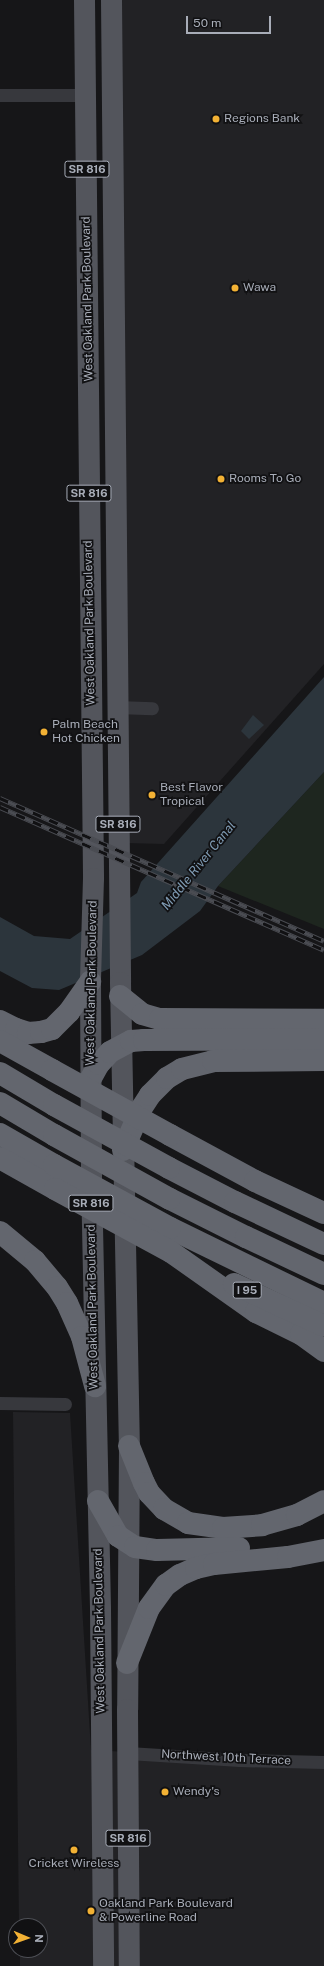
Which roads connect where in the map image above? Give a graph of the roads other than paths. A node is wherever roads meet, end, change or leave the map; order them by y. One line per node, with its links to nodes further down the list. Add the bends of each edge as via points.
1 (84, 0): 4 (main road, West Oakland Park Boulevard / SR 816)
2 (111, 0): 5 (main road, West Oakland Park Boulevard / SR 816)
3 (0, 95): 4 (street)
4 (86, 95): 5 (main road, via 105,104); 6 (main road, West Oakland Park Boulevard / SR 816)
5 (112, 115): 7 (main road, West Oakland Park Boulevard / SR 816)
6 (88, 354): 7 (main road, via 102,375); 8 (main road, West Oakland Park Boulevard / SR 816)
7 (114, 380): 9 (main road, West Oakland Park Boulevard / SR 816)
8 (89, 478): 9 (main road, via 102,484); 10 (main road, West Oakland Park Boulevard / SR 816)
9 (116, 508): 11 (main road, West Oakland Park Boulevard / SR 816)
10 (92, 677): 11 (main road, via 99,695); 13 (main road, West Oakland Park Boulevard / SR 816)
11 (118, 708): 12 (street); 13 (main road, via 106,714 99,722); 15 (main road, West Oakland Park Boulevard / SR 816)
12 (152, 708)
13 (92, 744): 14 (main road, West Oakland Park Boulevard / SR 816, via 93,878)
14 (90, 982): 16 (highway, via 69,1012 52,1029 28,1033); 23 (main road, West Oakland Park Boulevard / SR 816)
15 (120, 989): 17 (highway, via 142,1014 160,1019); 20 (main road, West Oakland Park Boulevard / SR 816)
16 (0, 1020)
17 (324, 1020)
18 (324, 1039): 20 (highway, via 144,1040)
19 (0, 1041): 28 (highway, bridge, via 248,1178)
20 (121, 1045): 23 (highway, via 104,1057); 26 (main road, West Oakland Park Boulevard / SR 816)
21 (324, 1060): 26 (highway, via 213,1061 182,1069 167,1078 150,1095)
22 (0, 1073): 30 (highway, bridge, via 169,1168)
23 (90, 1080): 36 (main road, West Oakland Park Boulevard / SR 816)
24 (0, 1103): 32 (highway, bridge, via 170,1199)
25 (0, 1134): 33 (highway, bridge, via 170,1228)
26 (123, 1150): 39 (main road, West Oakland Park Boulevard / SR 816)
27 (0, 1158): 31 (highway, I 95, bridge)
28 (324, 1213)
29 (0, 1232): 36 (highway, via 35,1261 67,1303 82,1337)
30 (324, 1244)
31 (171, 1252): 34 (highway, I 95); 35 (highway, via 256,1312 301,1334)
32 (324, 1274)
33 (324, 1303)
34 (324, 1326)
35 (324, 1351)
36 (95, 1386): 40 (main road, West Oakland Park Boulevard / SR 816)
37 (0, 1403): 38 (street)
38 (65, 1404)
39 (129, 1446): 41 (highway, via 149,1493 164,1509 188,1523 223,1528 262,1525 297,1515); 42 (main road, West Oakland Park Boulevard / SR 816)
40 (98, 1501): 42 (highway, via 114,1531); 46 (main road, West Oakland Park Boulevard / SR 816)
41 (324, 1501)
42 (129, 1545): 43 (highway, via 157,1550); 45 (main road, West Oakland Park Boulevard / SR 816)
43 (324, 1546)
44 (324, 1550): 45 (highway, via 288,1557 214,1564 180,1575 166,1585 149,1608)
45 (128, 1663): 47 (main road, West Oakland Park Boulevard / SR 816)
46 (100, 1716): 47 (main road, via 112,1739); 49 (main road, West Oakland Park Boulevard / SR 816)
47 (128, 1753): 48 (street, Northwest 10th Terrace); 50 (main road, West Oakland Park Boulevard / SR 816)
48 (324, 1762)
49 (103, 1966)
50 (129, 1966)

